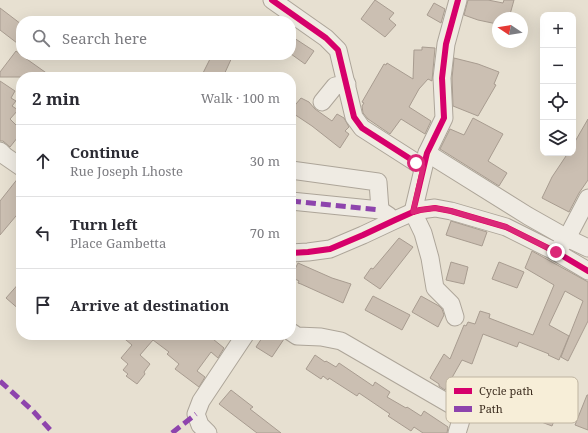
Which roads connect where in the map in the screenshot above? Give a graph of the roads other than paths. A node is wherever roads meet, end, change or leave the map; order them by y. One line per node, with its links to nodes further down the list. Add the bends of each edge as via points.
1 (272, 0): 3 (street)
2 (458, 0): 8 (street, via 446,44 442,78 444,118)
3 (295, 16)
4 (296, 17): 5 (street, via 338,50)
5 (347, 84): 6 (street, via 335,86); 8 (street, via 354,117 362,128)
6 (322, 102)
7 (0, 151): 9 (street)
8 (425, 160): 14 (street); 16 (street)
9 (16, 164)
10 (296, 171): 13 (street, via 378,182)
11 (588, 198): 16 (street)
12 (296, 202): 13 (street)
13 (380, 210): 15 (street)
14 (413, 212): 15 (street); 18 (street, via 435,208 451,211 506,227); 21 (street, via 430,258 435,288 451,304)
15 (395, 220): 19 (street, via 330,249)
16 (567, 238): 17 (street); 18 (street)
17 (588, 248)
18 (556, 252): 20 (street)
19 (296, 254)
20 (588, 271)
21 (455, 317)
22 (296, 335): 24 (street, via 341,341)
23 (242, 340): 26 (street, via 201,402 196,414 200,425)
24 (446, 402)
25 (461, 423): 27 (street)
26 (208, 433)
27 (457, 433)

